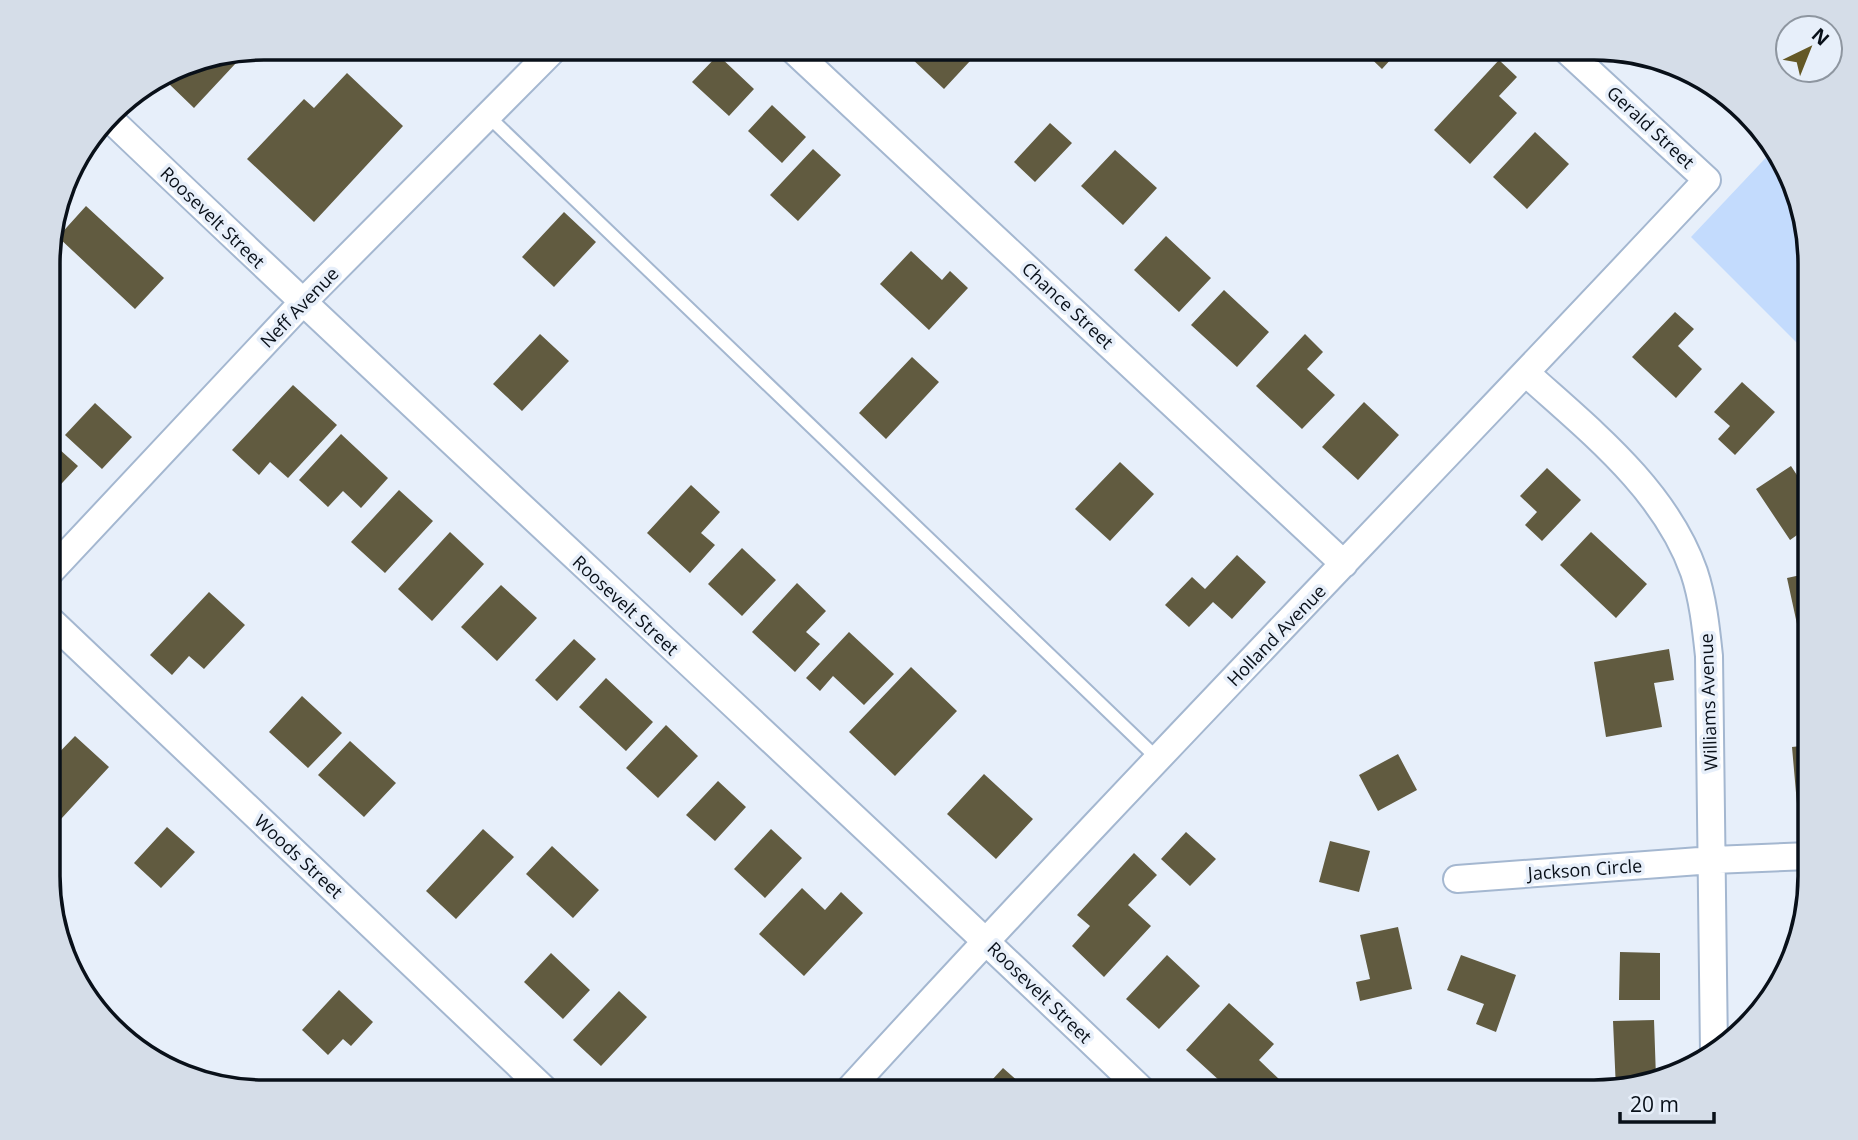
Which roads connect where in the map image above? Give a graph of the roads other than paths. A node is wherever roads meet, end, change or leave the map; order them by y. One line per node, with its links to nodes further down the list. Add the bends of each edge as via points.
1 (543, 60): 4 (street, Neff Avenue)
2 (804, 60): 10 (street, Chance Street)
3 (1577, 60): 6 (street, Gerald Street)
4 (488, 116): 7 (street, Neff Avenue); 12 (lane)
5 (115, 124): 7 (street, Roosevelt Street)
6 (1707, 180): 8 (street, Holland Avenue)
7 (302, 303): 9 (street, Neff Avenue); 16 (street, Roosevelt Street)
8 (1526, 373): 10 (street, Holland Avenue); 14 (street, Williams Avenue, via 1590,431 1657,503 1694,572 1709,656)
9 (60, 561)
10 (1344, 564): 12 (street, Holland Avenue)
11 (60, 629): 18 (street, Woods Street)
12 (1158, 759): 16 (street, Holland Avenue)
13 (1798, 856): 14 (street, Jackson Circle)
14 (1713, 860): 15 (street, Jackson Circle); 17 (street, Williams Avenue)
15 (1457, 879)
16 (986, 940): 19 (street, Holland Avenue); 20 (street, Roosevelt Street)
17 (1714, 1041)
18 (534, 1080)
19 (858, 1080)
20 (1131, 1080)

